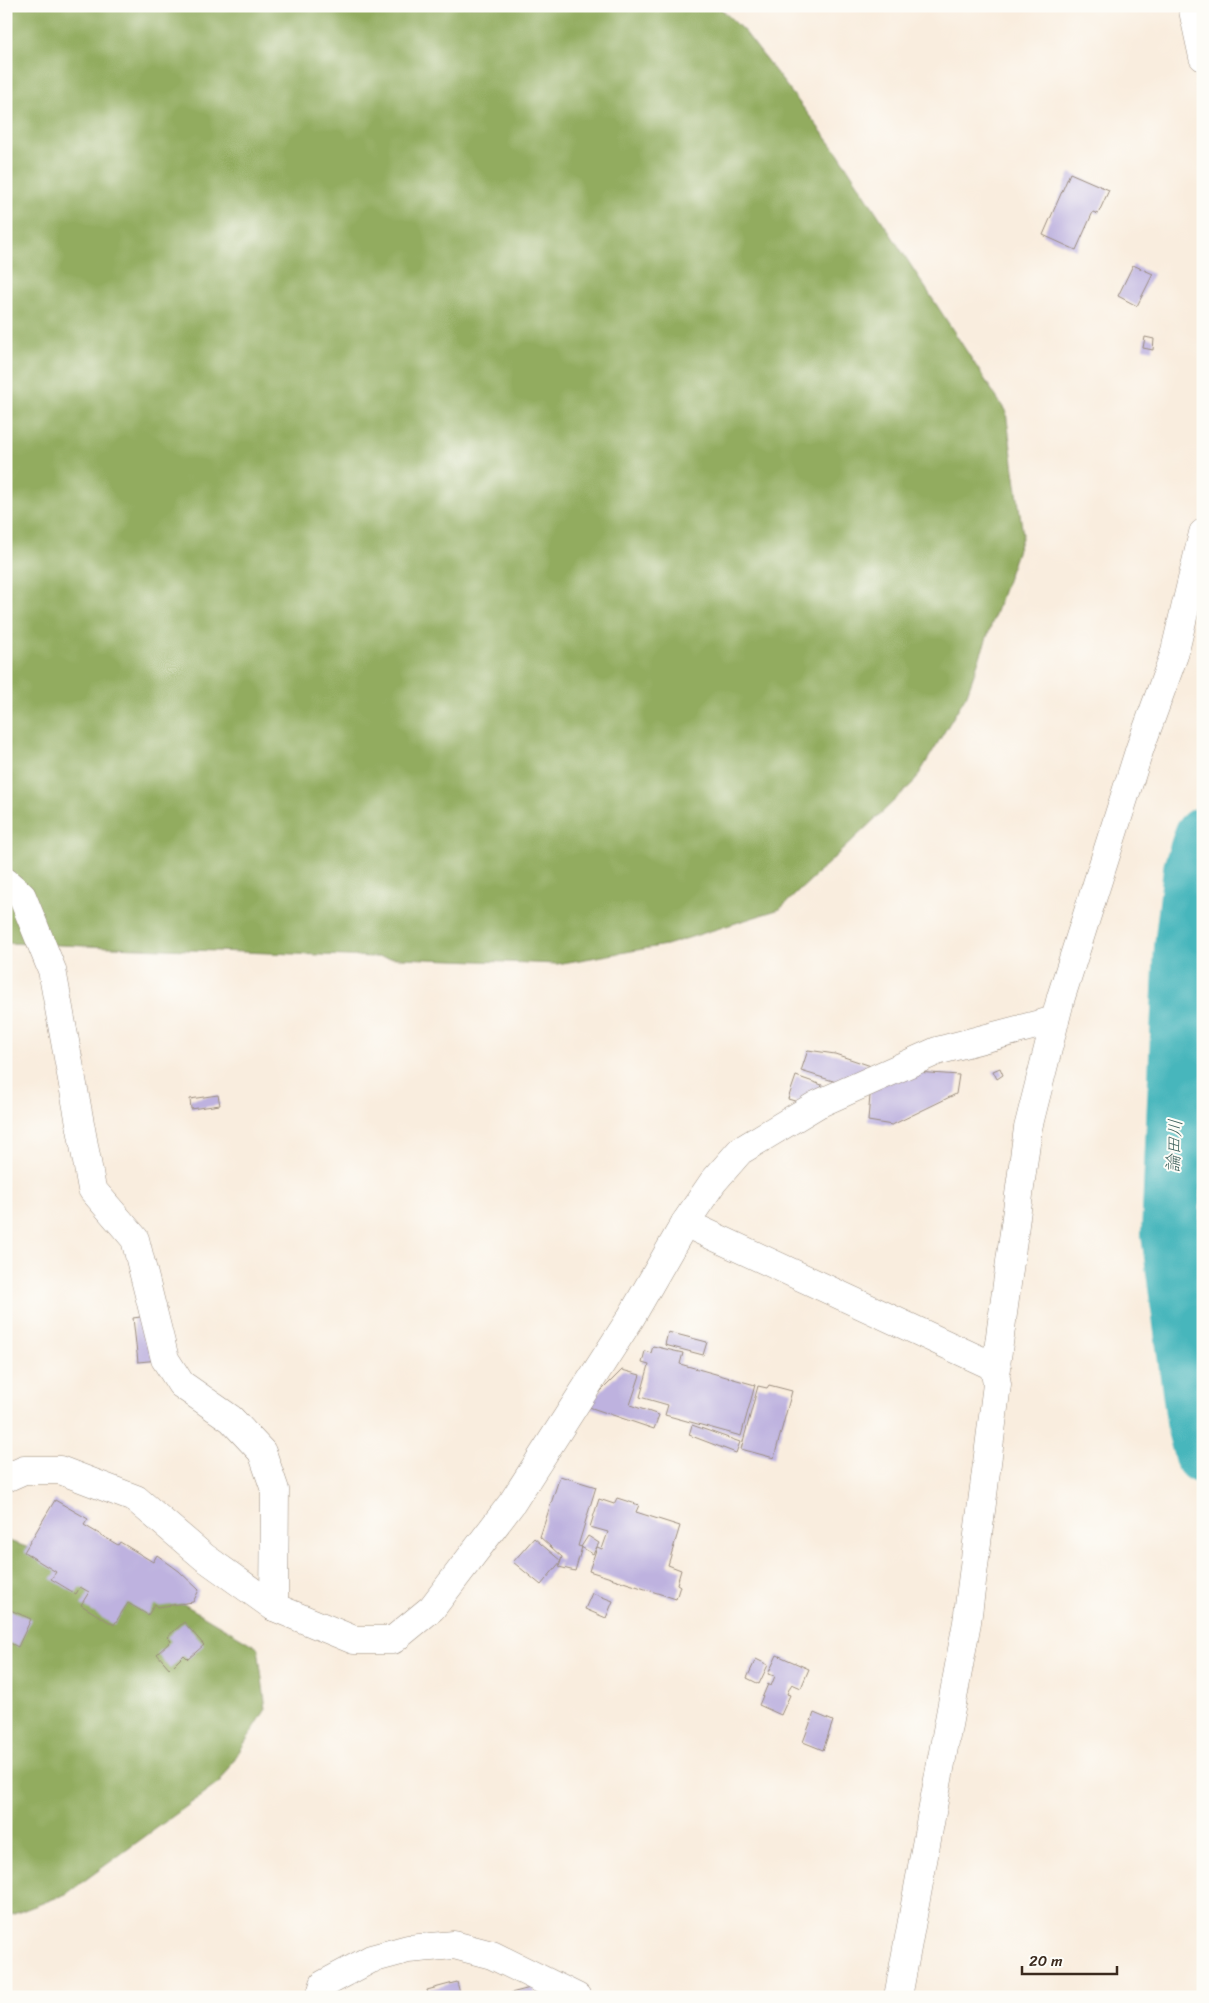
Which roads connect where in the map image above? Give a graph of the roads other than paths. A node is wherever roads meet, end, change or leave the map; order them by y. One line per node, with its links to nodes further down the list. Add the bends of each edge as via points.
1 (1192, 6): 2 (street)
2 (1203, 57)
3 (1203, 533): 5 (street, via 1174,655 1140,748)
4 (6, 882): 9 (street, via 22,896 52,970 92,1189 135,1239 165,1359 181,1384 230,1419 262,1452 275,1490)
5 (1054, 1020): 6 (street, via 938,1051 818,1104 740,1151 713,1182); 7 (street, via 1028,1128)
6 (685, 1223): 7 (street); 9 (street, via 630,1319 512,1503 432,1608 393,1640 354,1640)
7 (997, 1368): 12 (street, via 968,1622)
8 (6, 1478): 9 (street, via 24,1470 60,1470 136,1499 204,1557)
9 (274, 1606)
10 (320, 1997): 11 (street, via 324,1984 371,1959 408,1948 454,1945 492,1955)
11 (577, 1997)
12 (898, 1997)

